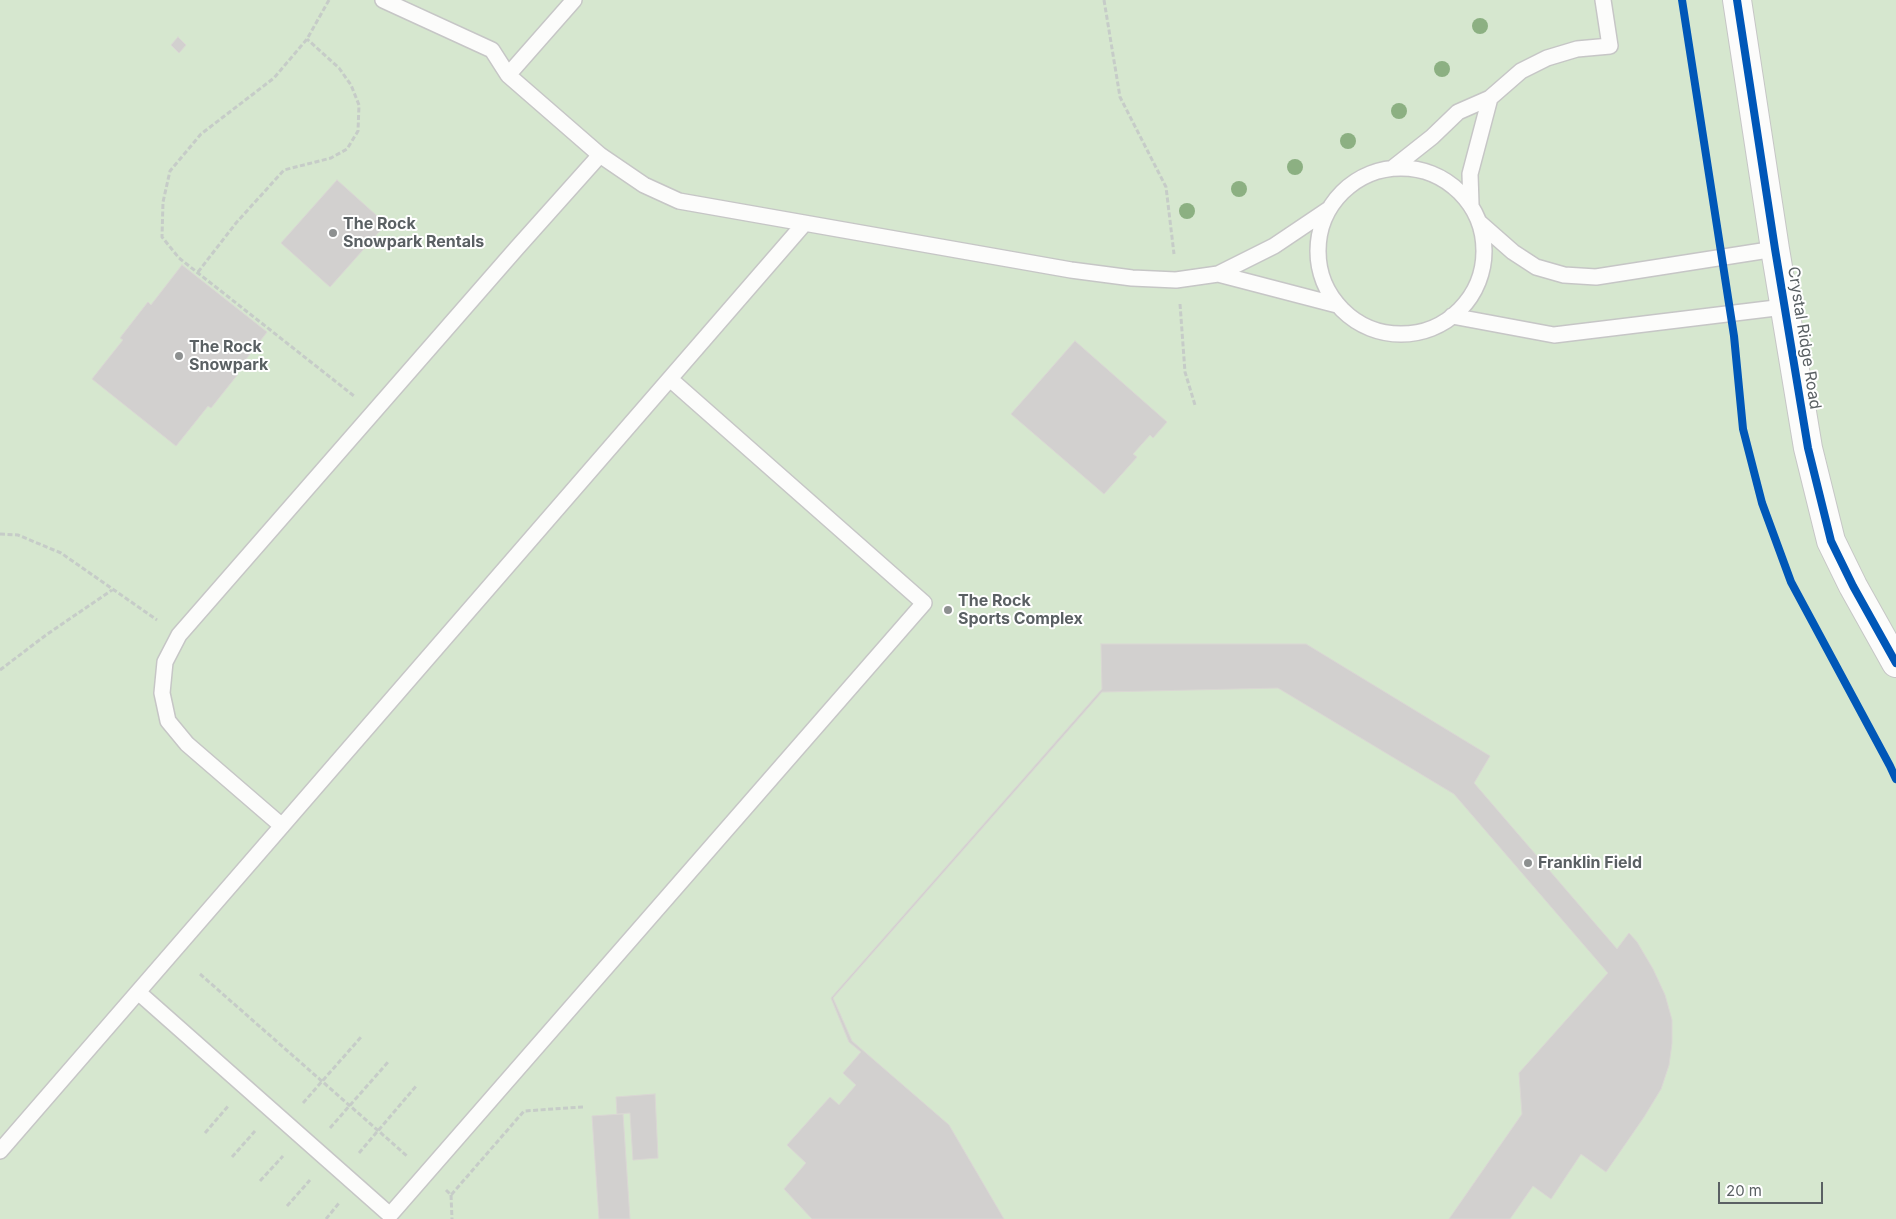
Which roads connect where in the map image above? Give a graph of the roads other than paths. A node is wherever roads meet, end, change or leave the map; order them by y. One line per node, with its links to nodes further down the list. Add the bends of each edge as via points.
1 (382, 0): 5 (lane, via 492,50)
2 (574, 0): 5 (lane)
3 (1603, 0): 6 (lane, via 1610,46 1577,49 1547,58 1521,71)
4 (1737, 0): 13 (street, Crystal Ridge Road)
5 (508, 75): 7 (lane)
6 (1490, 98): 8 (lane, via 1458,112); 9 (lane, via 1470,174)
7 (600, 155): 12 (lane, via 644,185 679,201); 20 (lane, via 179,635 165,662 162,693 168,721 187,744)
8 (1394, 167): 9 (lane, via 1423,170 1450,183); 10 (lane, via 1368,174 1345,188)
9 (1470, 204): 11 (lane)
10 (1329, 209): 14 (lane, via 1274,246); 15 (lane, via 1319,233 1318,259 1324,283)
11 (1480, 223): 13 (lane, via 1536,267 1564,275 1596,276); 17 (lane, via 1485,248 1481,274 1470,297)
12 (804, 224): 14 (lane, via 1132,278 1176,280); 18 (lane)
13 (1775, 249): 16 (street, Crystal Ridge Road)
14 (1218, 274): 15 (lane)
15 (1338, 306): 17 (lane, via 1357,322 1380,332 1406,335 1430,329)
16 (1784, 308): 17 (lane, via 1554,335); 19 (street, Crystal Ridge Road, via 1808,448 1831,541)
17 (1452, 316)
18 (670, 379): 20 (lane); 21 (lane, via 924,603 390,1214)
19 (1896, 663)
20 (282, 826): 21 (lane)
21 (138, 992): 22 (lane)
22 (0, 1151)

